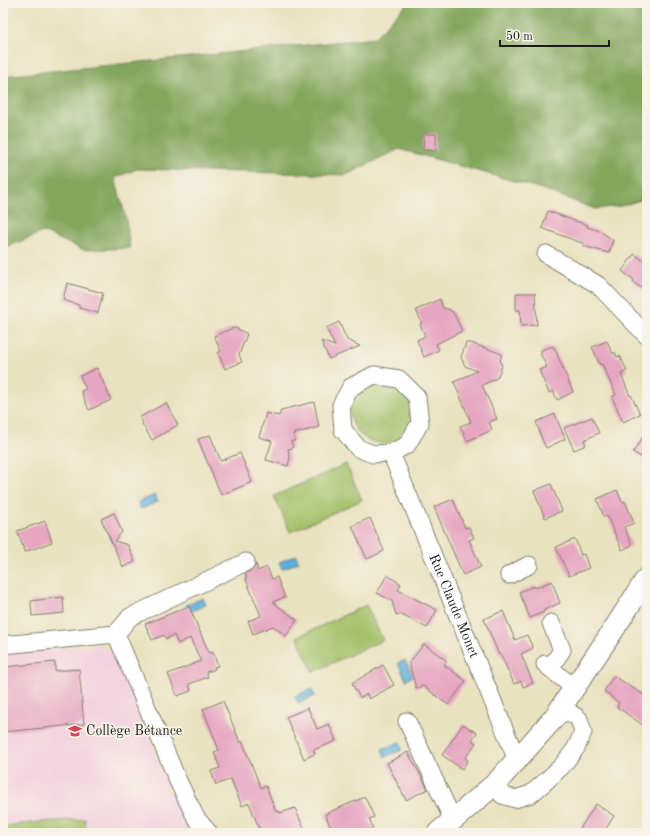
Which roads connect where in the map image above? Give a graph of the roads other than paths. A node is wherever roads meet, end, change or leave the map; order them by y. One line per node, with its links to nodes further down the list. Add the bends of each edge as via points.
1 (546, 254): 2 (street, via 598,285)
2 (647, 336)
3 (390, 453): 3 (street, via 373,454 358,448 343,430 341,405 351,387 374,375 399,379 417,397 420,423 407,445); 14 (street, Rue Claude Monet)
4 (246, 562): 9 (street, via 130,617)
5 (529, 566): 6 (street)
6 (509, 575)
7 (647, 578): 11 (street)
8 (551, 623): 11 (street, via 562,650 548,666)
9 (116, 634): 10 (street); 17 (street, via 178,781 196,818)
10 (3, 645)
11 (574, 688): 12 (street)
12 (554, 718): 14 (street); 15 (street, via 568,711 579,719 583,732 576,748 562,766 531,794 515,799 502,795)
13 (407, 721): 16 (street)
14 (517, 760): 15 (street)
15 (496, 783): 16 (street)
16 (446, 826)
17 (209, 833)

